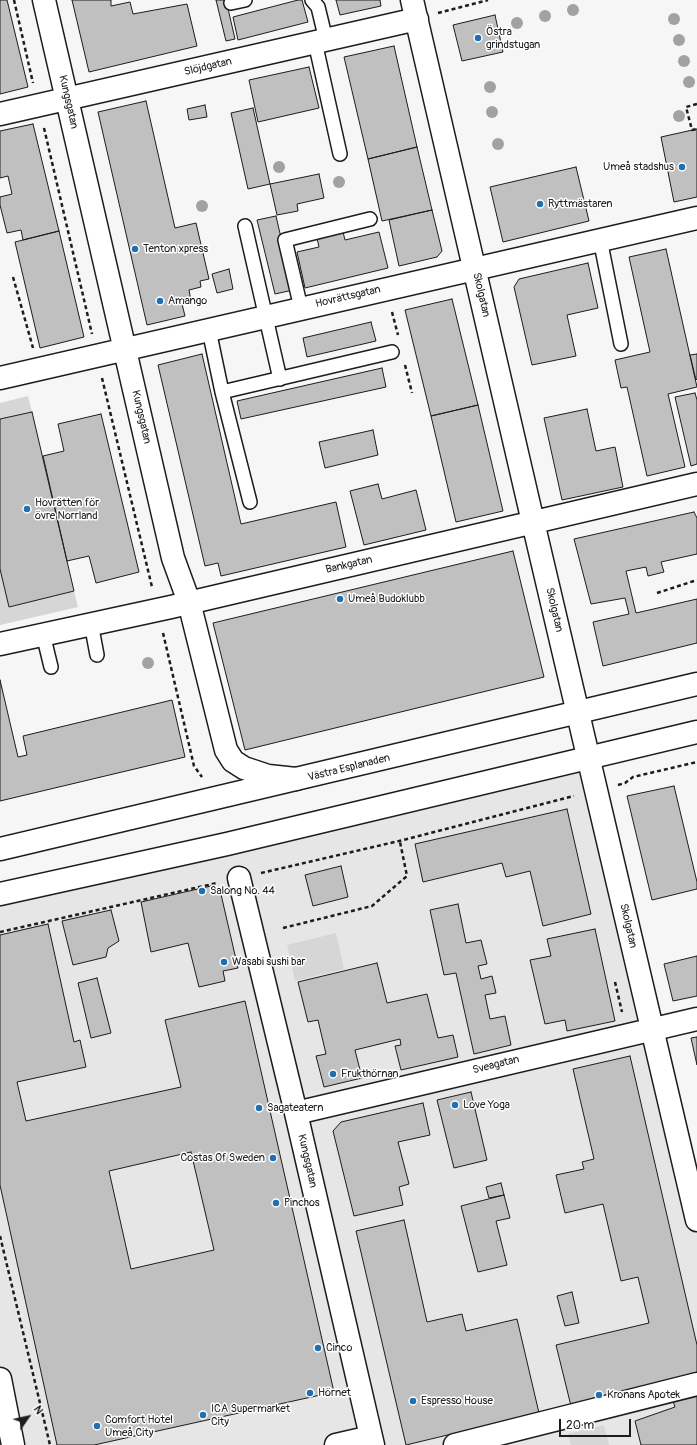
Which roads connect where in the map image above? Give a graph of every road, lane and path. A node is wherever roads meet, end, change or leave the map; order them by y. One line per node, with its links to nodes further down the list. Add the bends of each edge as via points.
1 (14, 0): 11 (path)
2 (44, 0): 9 (street, Kungsgatan)
3 (245, 0): 6 (lane)
4 (312, 0): 8 (lane, via 318,7)
5 (488, 0): 7 (path, via 447,10)
6 (231, 3)
7 (415, 10): 8 (street, Slöjdgatan); 19 (street, Skolgatan)
8 (320, 41): 9 (street, Slöjdgatan); 14 (lane)
9 (67, 99): 11 (street, Slöjdgatan); 26 (street, Kungsgatan)
10 (697, 104): 13 (path, via 686,107 692,130)
11 (38, 105): 12 (street, Slöjdgatan); 28 (path)
12 (0, 114)
13 (697, 128)
14 (340, 154)
15 (697, 218): 18 (street, Hovrättsgatan)
16 (370, 219): 21 (lane, via 286,240)
17 (245, 226): 22 (lane)
18 (600, 239): 19 (street, Hovrättsgatan); 24 (lane)
19 (474, 267): 21 (street, Hovrättsgatan); 34 (street, Skolgatan)
20 (13, 277): 25 (path)
21 (301, 308): 22 (street, Hovrättsgatan)
22 (266, 317): 23 (street, Hovrättsgatan); 30 (lane)
23 (209, 330): 26 (street, Hovrättsgatan); 31 (lane)
24 (621, 344)
25 (34, 349)
26 (125, 350): 28 (street, Hovrättsgatan); 37 (street, Kungsgatan, via 173,558)
27 (392, 352): 30 (lane)
28 (97, 356): 29 (street, Hovrättsgatan); 38 (path)
29 (0, 378)
30 (280, 379): 31 (lane)
31 (222, 392): 33 (lane)
32 (697, 484): 34 (street, Bankgatan)
33 (250, 502)
34 (533, 522): 37 (street, Bankgatan); 45 (street, Skolgatan)
35 (697, 580): 36 (path)
36 (657, 593)
37 (189, 602): 38 (street, Bankgatan); 49 (street, Kungsgatan, via 226,750 233,761 244,768 268,776)
38 (157, 609): 39 (street, Bankgatan); 48 (path)
39 (91, 623): 40 (street, Bankgatan); 42 (lane)
40 (43, 634): 41 (street, Bankgatan); 43 (lane)
41 (0, 644)
42 (97, 656)
43 (51, 667)
44 (697, 684): 45 (street, Västra Esplanaden)
45 (578, 712): 47 (street, Skolgatan); 49 (street, Västra Esplanaden)
46 (697, 732): 47 (street)
47 (589, 758): 54 (street); 59 (street, Skolgatan)
48 (194, 766)
49 (301, 779): 52 (street, Västra Esplanaden)
50 (577, 804): 51 (path, via 575,796)
51 (400, 841): 53 (path); 55 (path, via 407,876 372,906)
52 (4, 852)
53 (239, 878): 56 (path); 61 (street, Kungsgatan)
54 (0, 894)
55 (283, 928)
56 (0, 932)
57 (614, 979): 60 (path)
58 (697, 1019): 59 (street, Sveagatan)
59 (651, 1029): 60 (street, Sveagatan); 62 (street, Skolgatan)
60 (627, 1034): 61 (street, Sveagatan)
61 (296, 1114): 66 (street, Kungsgatan)
62 (697, 1220)
63 (0, 1236): 68 (path)
64 (0, 1379): 67 (street)
65 (697, 1384): 70 (street)
66 (372, 1441): 69 (street)
67 (13, 1445)
68 (50, 1445)
69 (336, 1445)
70 (455, 1445)

